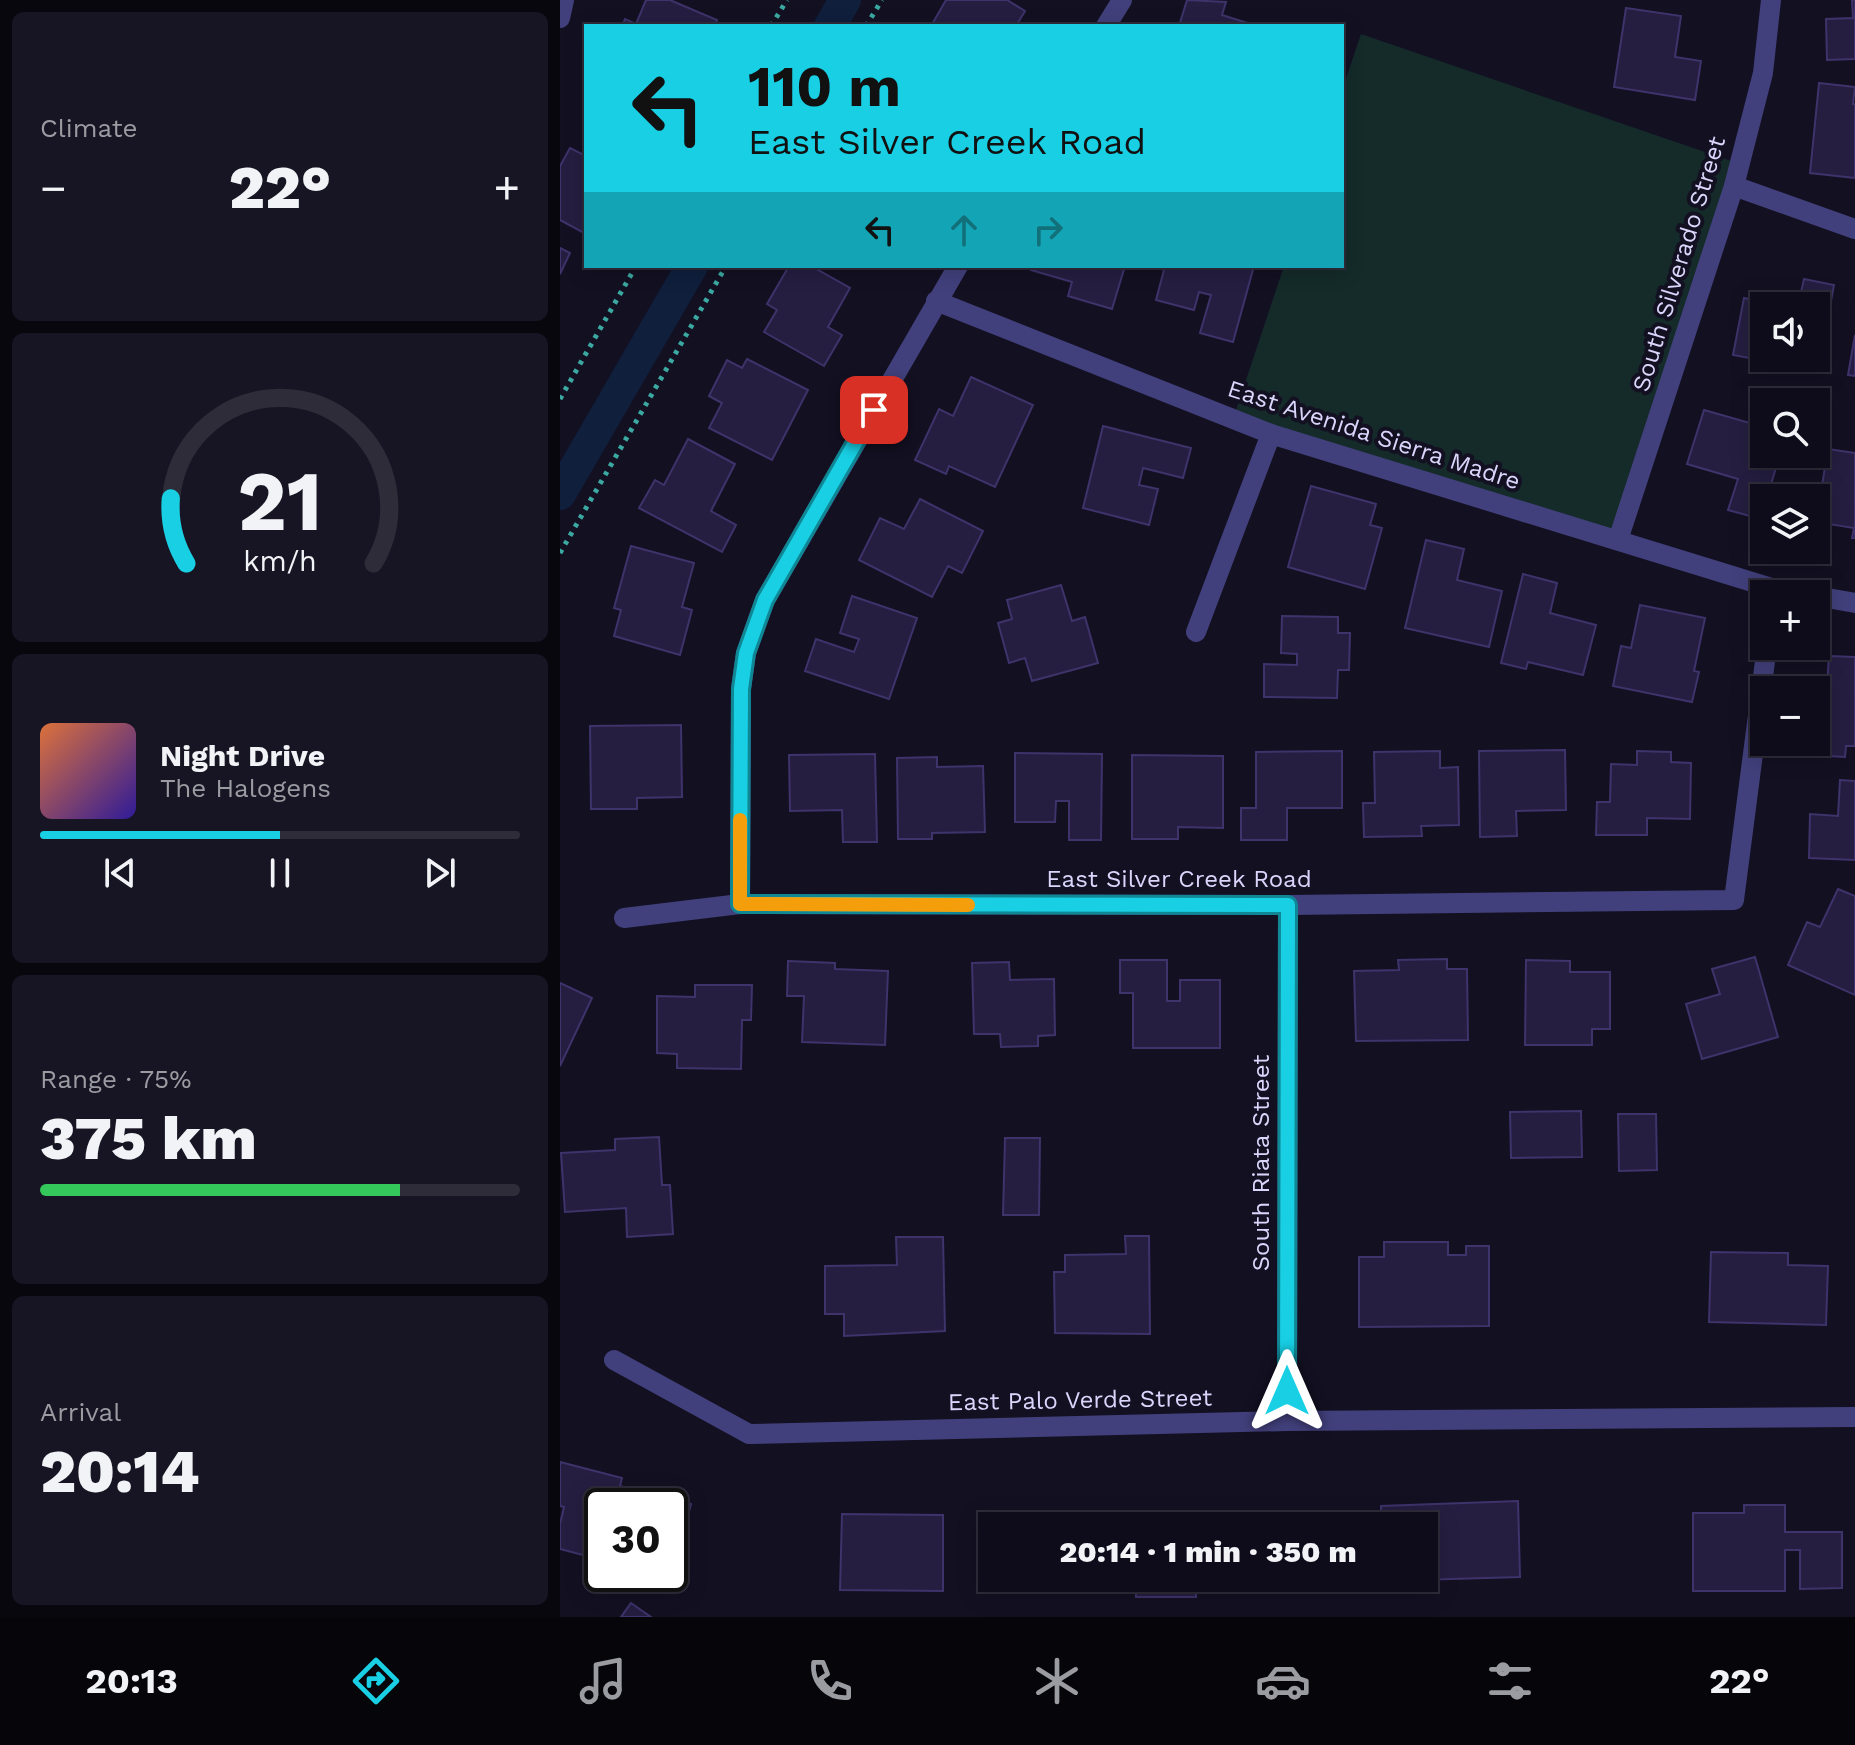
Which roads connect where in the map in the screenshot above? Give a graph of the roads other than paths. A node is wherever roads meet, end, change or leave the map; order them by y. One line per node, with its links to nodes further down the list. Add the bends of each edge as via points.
1 (564, 0): 4 (street)
2 (1122, 0): 5 (street)
3 (1771, 0): 6 (street, South Silverado Street, via 1763,73)
4 (560, 18)
5 (1107, 24)
6 (1734, 186): 7 (street); 11 (street, South Silverado Street)
7 (1855, 229)
8 (957, 268): 9 (street)
9 (936, 301): 10 (street, East Avenida Sierra Madre); 17 (street, via 765,600 746,653 741,689)
10 (1271, 434): 11 (street, East Avenida Sierra Madre); 15 (street)
11 (1618, 540): 12 (street, East Avenida Sierra Madre)
12 (1750, 583)
13 (1830, 599): 14 (street)
14 (1855, 603)
15 (1196, 632)
16 (1765, 660): 18 (street, East Silver Creek Road, via 1734,900)
17 (740, 904): 18 (street, East Silver Creek Road); 19 (street, East Silver Creek Road)
18 (1288, 905): 22 (street, South Riata Street)
19 (624, 918)
20 (614, 1360): 22 (street, East Palo Verde Street, via 749,1434)
21 (1855, 1417): 22 (street, East Palo Verde Street)
22 (1287, 1421)

